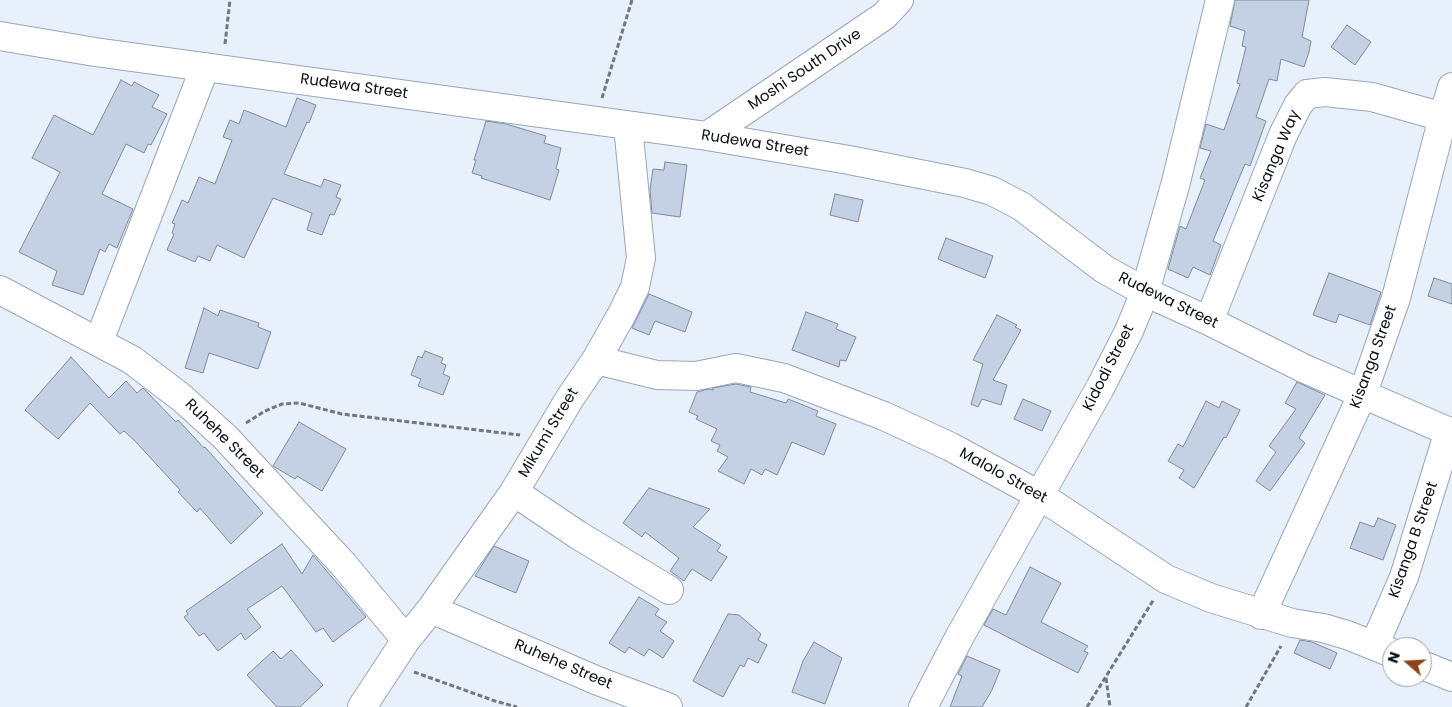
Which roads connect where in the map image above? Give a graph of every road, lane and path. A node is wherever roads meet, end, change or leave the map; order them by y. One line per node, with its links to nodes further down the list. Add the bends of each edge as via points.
1 (230, 0): 6 (path)
2 (632, 0): 9 (path)
3 (899, 0): 11 (street, Moshi South Drive, via 884,16)
4 (1220, 0): 15 (street, Kidodi Street)
5 (0, 36): 6 (street, Rudewa Street)
6 (214, 68): 9 (street, Rudewa Street); 17 (street)
7 (1452, 88): 8 (street, Kisanga Street)
8 (1442, 117): 13 (street, Kisanga Street); 16 (street, Kisanga Way, via 1372,97 1325,92 1307,94 1283,135)
9 (595, 120): 10 (street, Rudewa Street)
10 (628, 126): 11 (street, Rudewa Street); 18 (street, Mikumi Street, via 641,258 635,287)
11 (707, 136): 15 (street, Rudewa Street, via 849,160 992,191 1021,206 1104,268)
12 (1452, 165): 13 (street)
13 (1426, 179): 19 (street, Kisanga Street, via 1396,298)
14 (0, 290): 17 (street, Ruhehe Street)
15 (1145, 292): 16 (street, Rudewa Street); 24 (street, Kidodi Street, via 1100,388)
16 (1209, 321): 19 (street, Rudewa Street, via 1303,368)
17 (98, 341): 21 (street, Ruhehe Street, via 154,376)
18 (596, 360): 22 (street, Mikumi Street); 24 (street, Malolo Street, via 657,375 696,376 736,368 784,378 884,416)
19 (1363, 393): 20 (street, Rudewa Street); 28 (street, Kisanga Street)
20 (1451, 432): 30 (street, Kisanga B Street)
21 (225, 437): 22 (path, via 265,411 282,404 299,403 342,414); 31 (street, Ruhehe Street, via 343,564)
22 (546, 439): 23 (street, Mikumi Street)
23 (514, 492): 26 (street); 27 (street, Mikumi Street)
24 (1039, 495): 25 (street, Malolo Street); 40 (street, Kidodi Street)
25 (1166, 579): 28 (street, Malolo Street); 35 (path)
26 (669, 590)
27 (431, 609): 31 (street, Mikumi Street); 39 (street, Ruhehe Street, via 598,681)
28 (1262, 615): 29 (street, Malolo Street)
29 (1292, 623): 32 (street, Malolo Street, via 1322,628); 43 (path)
30 (1387, 637)
31 (406, 640): 33 (street, Mikumi Street)
32 (1382, 650)
33 (390, 663): 37 (street, Mikumi Street); 38 (path)
34 (1432, 669): 36 (street)
35 (1106, 677): 41 (path); 42 (path)
36 (1452, 677)
37 (362, 707)
38 (517, 707)
39 (668, 707)
40 (923, 707)
41 (1087, 707)
42 (1110, 707)
43 (1246, 707)

